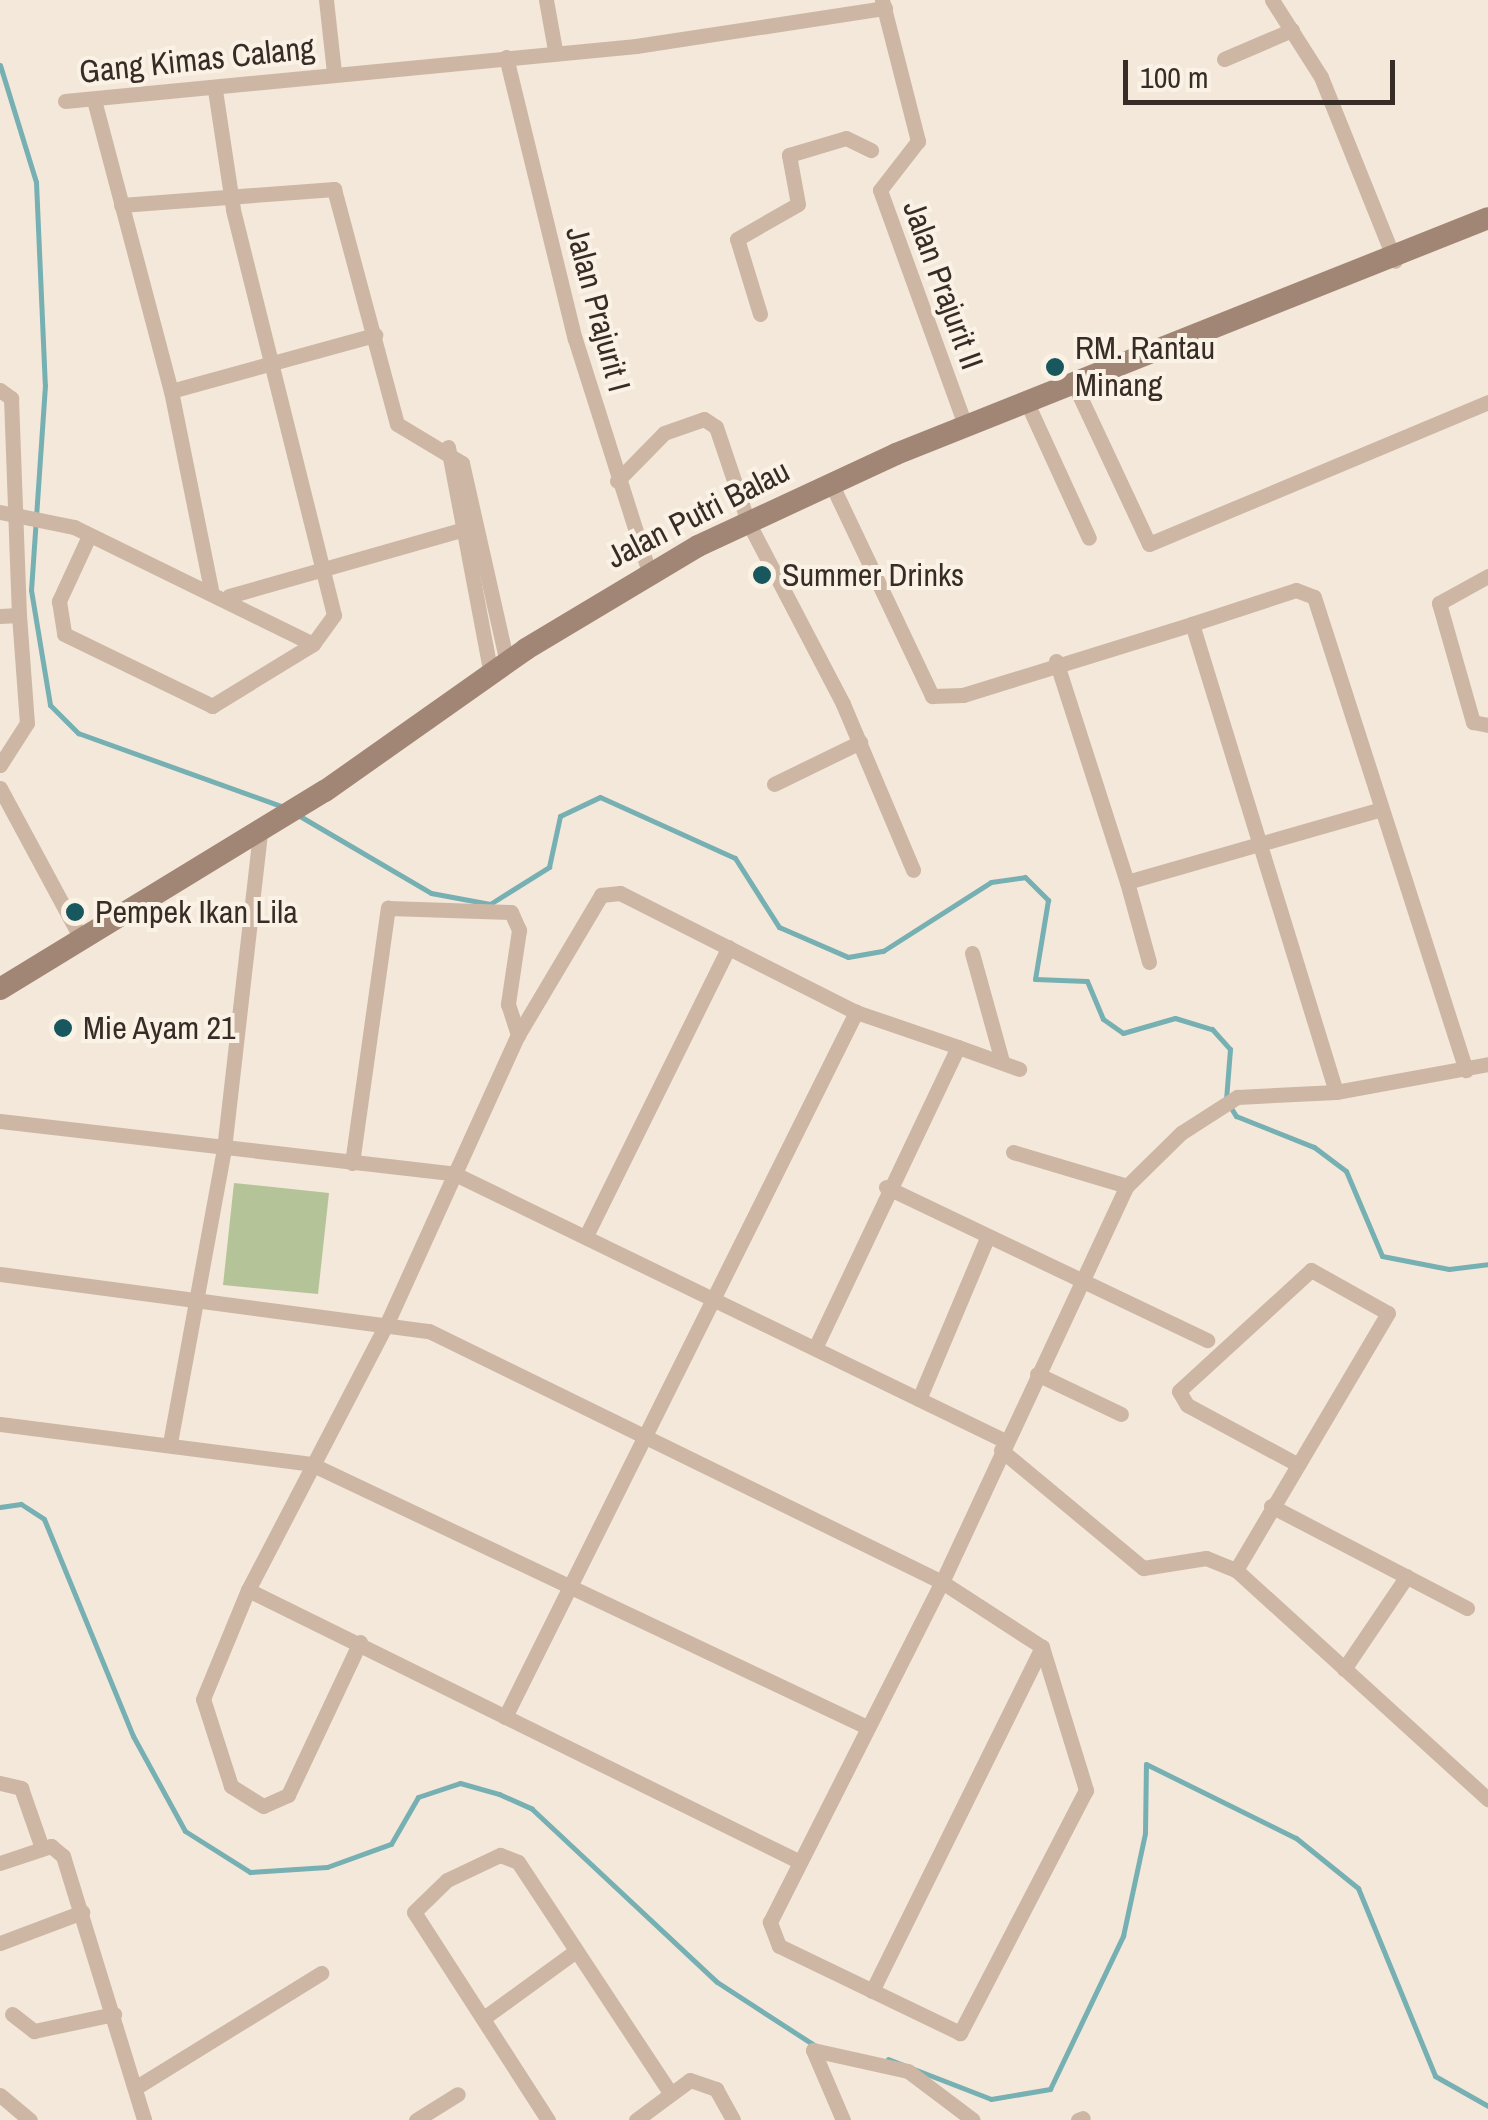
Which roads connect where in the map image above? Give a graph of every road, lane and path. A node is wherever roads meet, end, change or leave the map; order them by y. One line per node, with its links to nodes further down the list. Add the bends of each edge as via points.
1 (326, 0): 9 (street, Gang Kimas Calang)
2 (546, 0): 6 (street)
3 (1272, 0): 5 (street)
4 (884, 4): 6 (street, Gang Kimas Calang); 13 (street, Jalan Prajurit II, via 918,141)
5 (1292, 30): 8 (street); 17 (street, via 1322,77)
6 (556, 50): 7 (street, Gang Kimas Calang)
7 (506, 57): 9 (street, Gang Kimas Calang); 28 (street, Jalan Prajurit I)
8 (1224, 59)
9 (334, 73): 10 (street, Gang Kimas Calang)
10 (215, 90): 11 (street, Gang Kimas Calang); 14 (street)
11 (94, 100): 12 (street, Gang Kimas Calang); 15 (street)
12 (65, 101)
13 (876, 164): 18 (street, via 846,138 789,155 798,204 737,239); 26 (street, Jalan Prajurit II)
14 (232, 197): 15 (street); 19 (street, via 334,189); 20 (street)
15 (122, 204): 23 (street)
16 (1488, 218): 17 (main road, Jalan Putri Balau)
17 (1395, 261): 21 (main road, Jalan Putri Balau)
18 (760, 314)
19 (375, 335): 20 (street); 27 (street, via 396,424)
20 (274, 364): 23 (street); 35 (street)
21 (1075, 386): 24 (street, via 1150,544); 25 (main road, Jalan Putri Balau)
22 (0, 390): 30 (street, via 11,398)
23 (172, 391): 38 (street)
24 (1488, 402)
25 (1028, 404): 26 (main road, Jalan Putri Balau); 34 (street)
26 (966, 428): 29 (main road, Jalan Putri Balau)
27 (448, 447): 32 (street); 45 (street, via 462,463)
28 (617, 480): 31 (street, via 664,433 704,419 736,470); 36 (street, Jalan Prajurit I)
29 (831, 482): 31 (main road, Jalan Putri Balau); 44 (street, via 932,696 964,695)
30 (5, 511): 33 (street, via 28,512); 40 (street)
31 (748, 522): 36 (main road, Jalan Putri Balau); 47 (street)
32 (460, 530): 35 (street); 45 (street)
33 (88, 536): 38 (street); 43 (street, via 68,566 56,614 64,634 100,654 218,706)
34 (1089, 538)
35 (324, 566): 39 (street); 43 (street, via 334,614)
36 (650, 572): 45 (main road, Jalan Putri Balau)
37 (1488, 576): 46 (street, via 1439,603 1472,722)
38 (211, 589): 39 (street)
39 (228, 596): 43 (street)
40 (19, 615): 41 (street); 48 (street, via 27,723)
41 (0, 616)
42 (1192, 624): 44 (street); 51 (street, via 1296,590 1314,597); 53 (street)
43 (313, 644)
44 (1056, 661): 55 (street)
45 (499, 669): 52 (main road, Jalan Putri Balau)
46 (1488, 724)
47 (860, 742): 49 (street); 54 (street)
48 (0, 765)
49 (774, 784)
50 (0, 788): 56 (street)
51 (1381, 809): 53 (street); 67 (street)
52 (260, 832): 56 (main road, Jalan Putri Balau); 70 (street)
53 (1254, 848): 55 (street); 68 (street)
54 (913, 870)
55 (1127, 882): 59 (street)
56 (82, 940): 60 (main road, Jalan Putri Balau)
57 (729, 947): 61 (street); 62 (street, via 620,893 601,894); 76 (street)
58 (972, 953): 64 (street)
59 (1149, 962)
60 (0, 989)
61 (856, 1012): 63 (street); 81 (street)
62 (518, 1036): 72 (street, via 508,1004 518,930 511,912 388,908); 73 (street)
63 (958, 1047): 64 (street); 75 (street)
64 (1002, 1060): 66 (street)
65 (1488, 1064): 67 (street)
66 (1019, 1068)
67 (1466, 1070): 68 (street)
68 (1336, 1092): 74 (street, via 1237,1097 1220,1104)
69 (0, 1121): 70 (street)
70 (224, 1149): 72 (street); 80 (street)
71 (1013, 1152): 74 (street)
72 (352, 1162): 73 (street)
73 (455, 1174): 76 (street); 82 (street)
74 (1127, 1186): 79 (street)
75 (886, 1187): 77 (street); 84 (street)
76 (587, 1234): 81 (street)
77 (987, 1238): 79 (street); 86 (street)
78 (0, 1274): 80 (street)
79 (1080, 1285): 83 (street); 85 (street)
80 (200, 1300): 82 (street); 90 (street)
81 (711, 1301): 84 (street); 89 (street)
82 (388, 1321): 89 (street, via 428,1330); 93 (street)
83 (1207, 1340)
84 (815, 1348): 86 (street)
85 (1037, 1374): 87 (street); 91 (street)
86 (919, 1399): 91 (street)
87 (1120, 1414)
88 (0, 1424): 90 (street)
89 (643, 1438): 97 (street); 98 (street)
90 (170, 1444): 93 (street)
91 (1003, 1446): 95 (street, via 1144,1568 1206,1558); 97 (street)
92 (1293, 1462): 92 (street, via 1188,1405 1179,1391 1311,1270 1388,1313); 94 (street)
93 (311, 1464): 98 (street); 99 (street)
94 (1271, 1506): 95 (street); 96 (street)
95 (1236, 1570): 103 (street)
96 (1407, 1576): 100 (street); 103 (street)
97 (942, 1582): 102 (street); 105 (street)
98 (577, 1584): 104 (street); 105 (street)
99 (248, 1590): 101 (street); 101 (street, via 203,1699 204,1719 220,1772 262,1806 288,1795)
100 (1467, 1608)
101 (360, 1642): 104 (street)
102 (1042, 1646): 115 (street); 115 (street, via 1086,1790 1076,1819 964,2031)
103 (1344, 1670): 107 (street)
104 (505, 1718): 110 (street)
105 (867, 1727): 110 (street)
106 (0, 1783): 108 (street, via 22,1788)
107 (1488, 1799)
108 (42, 1848): 109 (street); 111 (street, via 63,1856)
109 (0, 1862)
110 (800, 1862): 115 (street, via 770,1935)
111 (82, 1912): 112 (street); 117 (street)
112 (0, 1943)
113 (573, 1953): 118 (street); 118 (street, via 508,1856 417,1902 417,1924); 120 (street)
114 (321, 1973): 119 (street)
115 (872, 1991)
116 (12, 2014): 117 (street, via 34,2031)
117 (114, 2014): 119 (street)
118 (484, 2017): 126 (street)
119 (134, 2088): 124 (street)
120 (669, 2091): 127 (street); 128 (street, via 708,2082)
121 (458, 2094): 125 (street)
122 (0, 2095): 123 (street)
123 (30, 2120)
124 (144, 2120)
125 (416, 2120)
126 (548, 2120)
127 (636, 2120)
128 (732, 2120)
129 (843, 2120): 130 (street, via 813,2050 908,2070)
130 (972, 2120)

